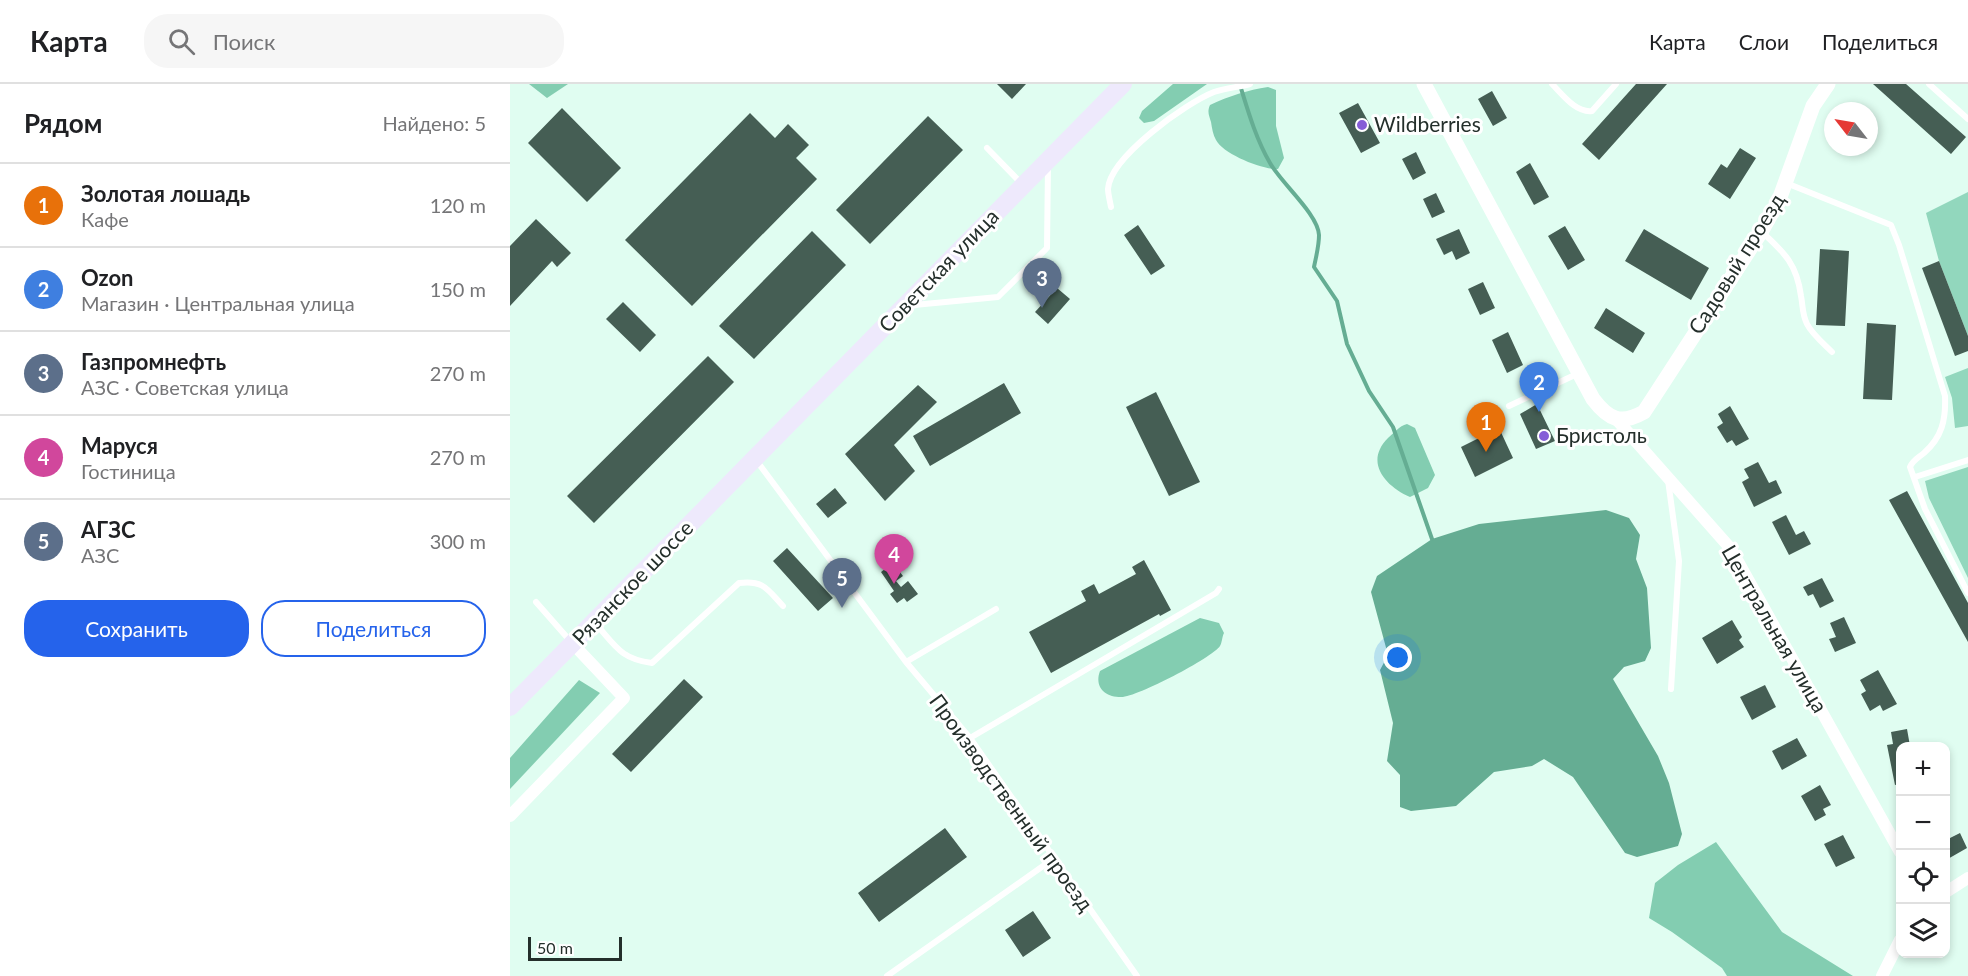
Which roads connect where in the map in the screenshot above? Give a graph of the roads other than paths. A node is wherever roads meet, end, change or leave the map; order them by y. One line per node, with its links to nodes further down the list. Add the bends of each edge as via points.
1 (1123, 84): 10 (main road, Советская улица)
2 (1250, 84): 13 (lane, via 1215,92 1150,134 1126,156 1114,174 1108,188)
3 (1424, 84): 17 (street, Центральная улица)
4 (1552, 84): 5 (lane, via 1584,112 1592,111)
5 (1616, 84)
6 (1828, 84): 11 (street, Садовый проезд, via 1813,106)
7 (1929, 84): 8 (lane)
8 (1968, 119)
9 (987, 148): 12 (lane)
10 (1048, 159): 12 (main road, Советская улица); 15 (lane, via 1047,248 998,297)
11 (1786, 183): 14 (street, Садовый проезд); 23 (lane, via 1891,225 1945,396 1943,428 1935,442 1912,461 1910,467)
12 (1023, 185): 15 (main road, Советская улица)
13 (1111, 207)
14 (1761, 232): 16 (lane, via 1794,266 1808,326); 19 (street, Садовый проезд, via 1644,412 1632,419)
15 (907, 305): 20 (main road, Советская улица)
16 (1832, 352)
17 (1579, 373): 18 (lane); 19 (street, Центральная улица, via 1603,412)
18 (1509, 406)
19 (1617, 420): 22 (street, Центральная улица)
20 (755, 458): 29 (main road, Рязанское шоссе); 31 (lane, Производственный проезд)
21 (1968, 460): 23 (lane)
22 (1667, 476): 32 (lane, via 1679,561); 36 (street, Центральная улица, via 1731,549)
23 (1915, 477): 25 (lane, via 1925,509)
24 (1219, 590): 34 (lane)
25 (1968, 593)
26 (537, 602): 30 (lane)
27 (783, 606): 29 (lane, via 763,585 753,581 739,583 652,663 623,655)
28 (996, 609): 31 (lane)
29 (594, 622): 30 (main road, Рязанское шоссе)
30 (573, 644): 33 (main road, Рязанское шоссе); 35 (street, via 624,698)
31 (906, 662): 34 (lane, Производственный проезд)
32 (1671, 689)
33 (510, 707)
34 (970, 738): 37 (lane, Производственный проезд)
35 (510, 816)
36 (1899, 850)
37 (1053, 859): 41 (lane); 42 (lane, Производственный проезд)
38 (1968, 878): 39 (street)
39 (1950, 889)
40 (1896, 948): 43 (street)
41 (887, 976)
42 (1137, 976)
43 (1882, 976)

